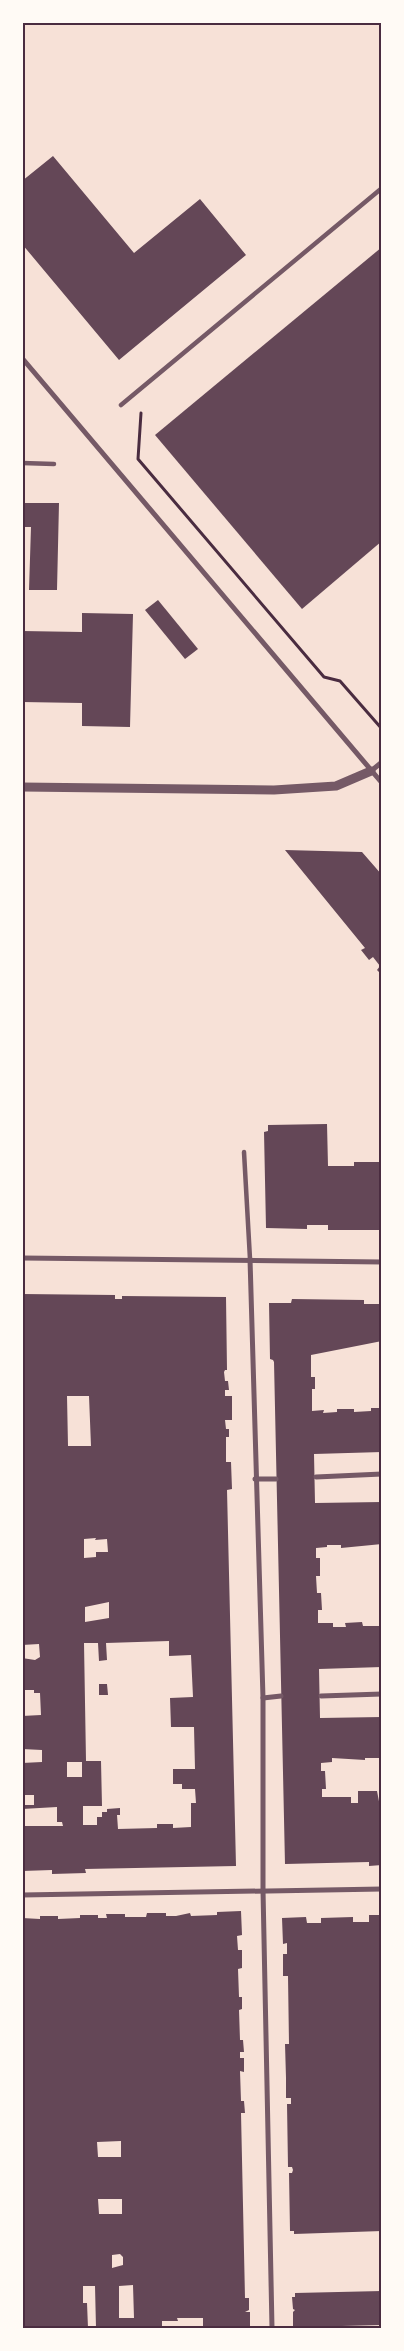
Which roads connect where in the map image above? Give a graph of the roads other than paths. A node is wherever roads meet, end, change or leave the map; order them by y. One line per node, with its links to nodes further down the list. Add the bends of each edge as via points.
1 (382, 188): 3 (street)
2 (22, 358): 7 (street)
3 (122, 405)
4 (22, 463): 5 (street)
5 (54, 464)
6 (382, 762): 7 (street)
7 (371, 771): 8 (street); 9 (street, via 336,786 274,790)
8 (382, 783)
9 (22, 787)
10 (244, 1152): 12 (street)
11 (22, 1258): 12 (street)
12 (250, 1260): 13 (street); 16 (street)
13 (382, 1262)
14 (382, 1474): 15 (street)
15 (316, 1477)
16 (255, 1479): 17 (street); 21 (street)
17 (276, 1479)
18 (382, 1694): 20 (street)
19 (281, 1696): 21 (street)
20 (321, 1696)
21 (263, 1698): 23 (street)
22 (382, 1889): 23 (street)
23 (262, 1890): 24 (street); 25 (street)
24 (22, 1895)
25 (272, 2328)

